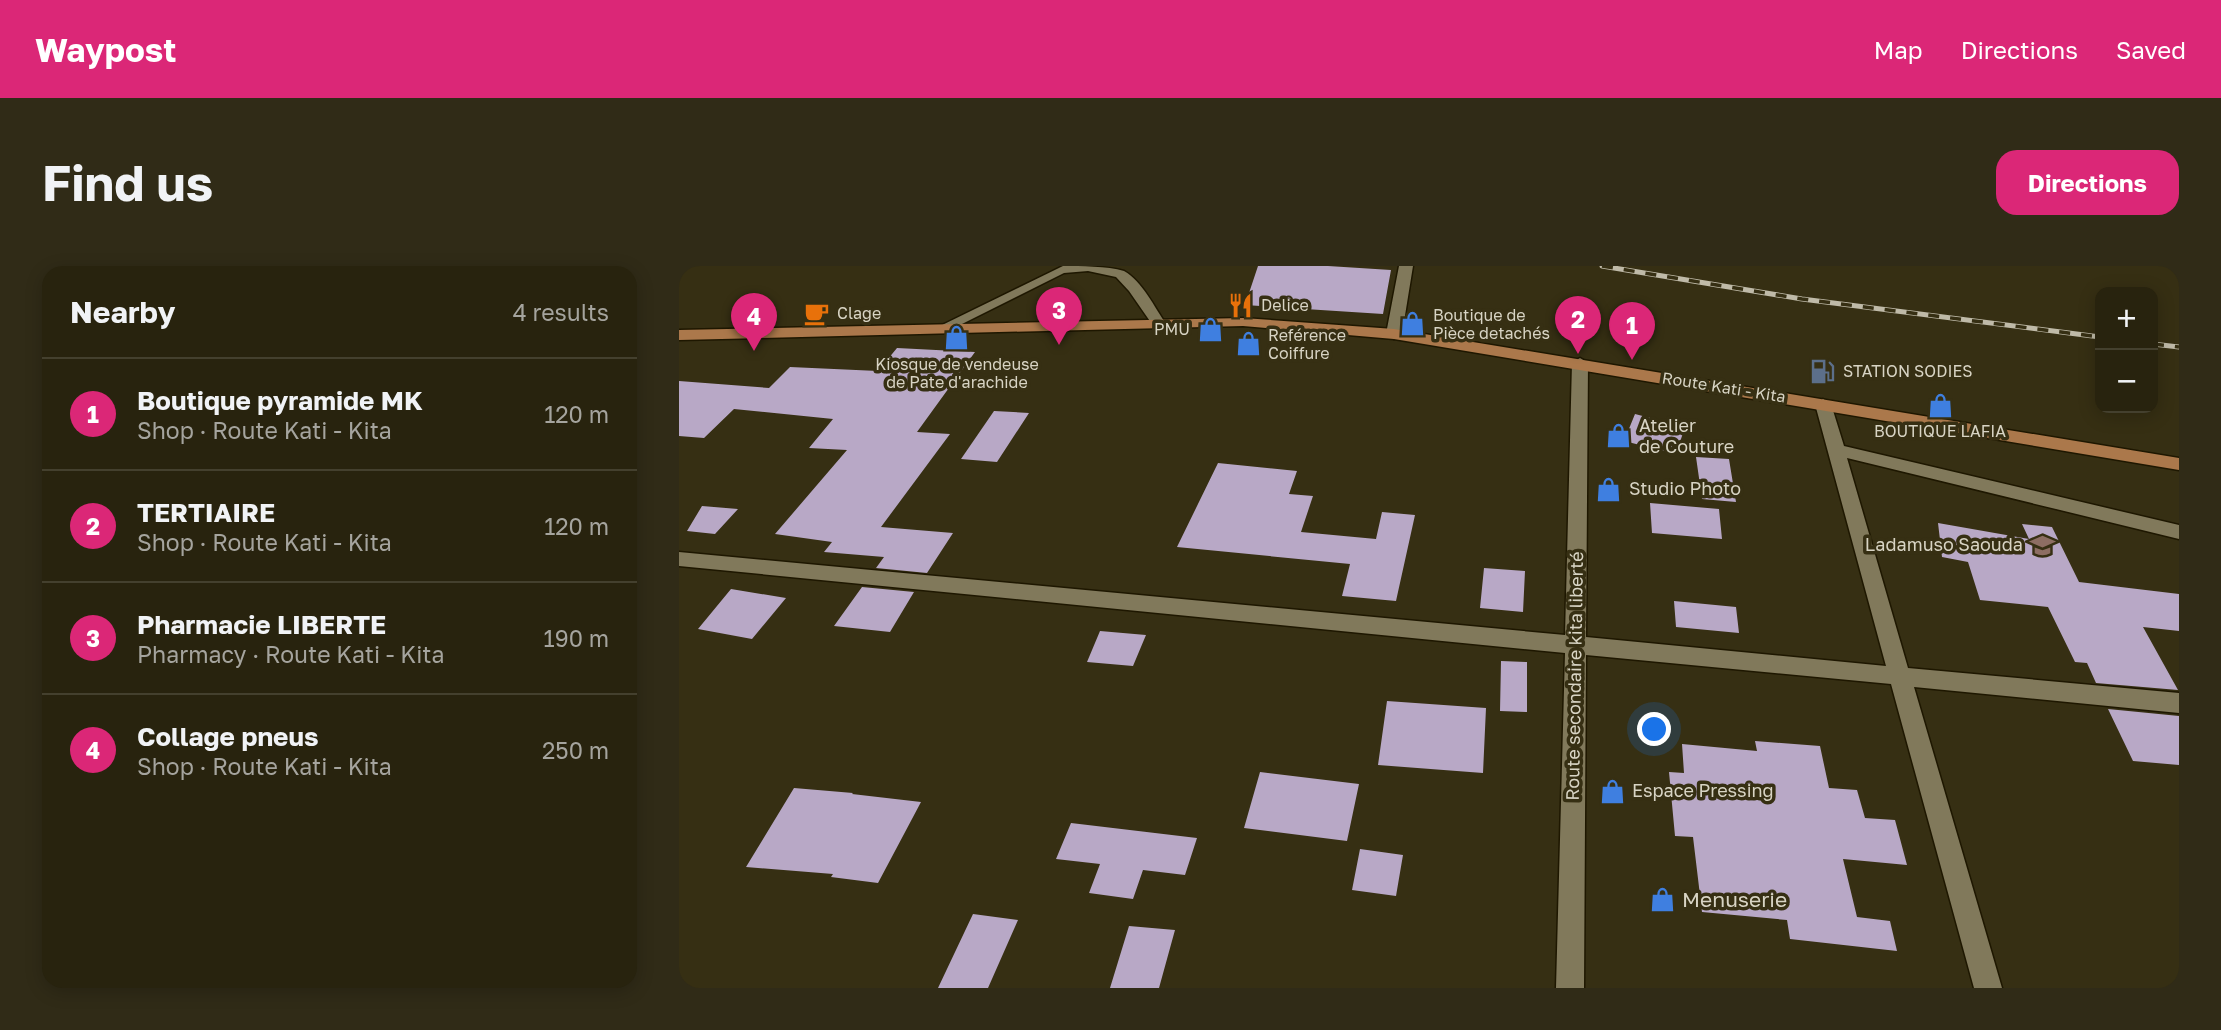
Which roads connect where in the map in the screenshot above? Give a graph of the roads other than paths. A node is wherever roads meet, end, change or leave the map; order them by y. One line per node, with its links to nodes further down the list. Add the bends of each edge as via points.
1 (1406, 266): 4 (street)
2 (1159, 324): 3 (main road, Route Kati - Kita); 3 (lane, via 1120,274 1088,267 1061,270); 4 (main road, Route Kati - Kita, via 1244,322)
3 (941, 329): 5 (main road, Route Kati - Kita)
4 (1394, 334): 6 (main road, Route Kati - Kita)
5 (679, 335)
6 (1580, 363): 7 (main road, Route Kati - Kita); 12 (street, Route secondaire kita liberté)
7 (1823, 404): 8 (street); 9 (main road, Route Kati - Kita)
8 (1836, 450): 10 (street); 13 (street)
9 (2179, 464)
10 (2179, 532)
11 (679, 559): 12 (street)
12 (1575, 645): 13 (street); 15 (street, Route secondaire kita liberté)
13 (1900, 676): 14 (street); 16 (street)
14 (2179, 703)
15 (1570, 988)
16 (1989, 988)

